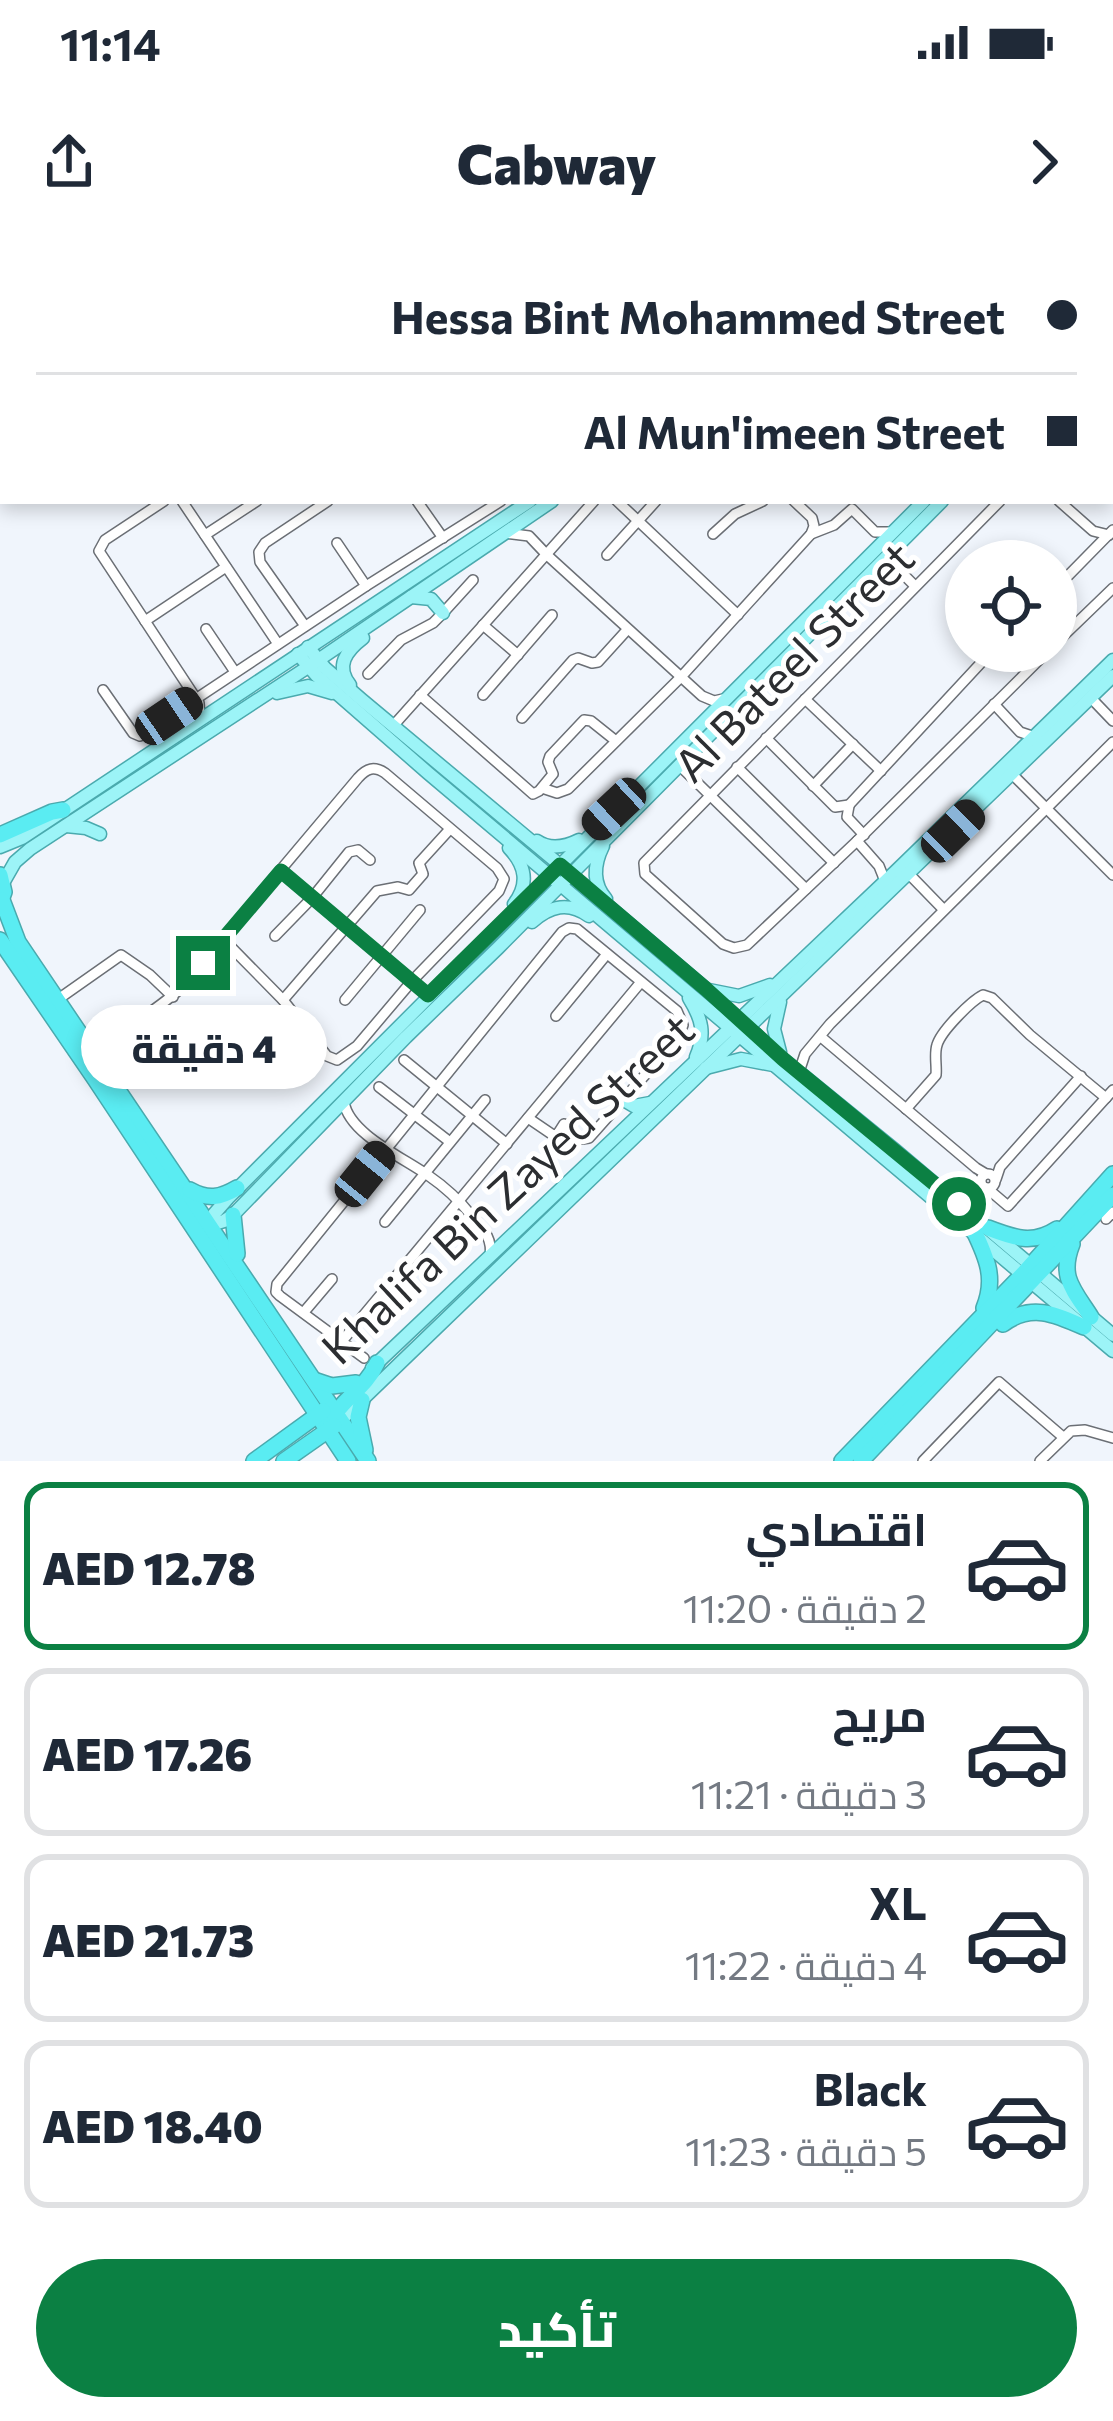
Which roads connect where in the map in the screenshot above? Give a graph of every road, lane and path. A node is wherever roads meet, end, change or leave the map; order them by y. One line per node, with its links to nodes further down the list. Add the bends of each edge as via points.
1 (159, 504): 43 (street, via 99,547)
2 (184, 504): 24 (street)
3 (253, 504): 24 (street)
4 (324, 504): 46 (street, via 265,543 259,556)
5 (419, 504): 26 (street)
6 (548, 504): 17 (main road)
7 (591, 504): 28 (street)
8 (620, 504): 18 (street)
9 (653, 504): 18 (street)
10 (756, 504): 22 (street)
11 (797, 504): 23 (street, via 814,521)
12 (921, 504): 19 (main road)
13 (939, 504): 30 (main road)
14 (997, 504): 36 (street, Al Bateel Street)
15 (1062, 504): 20 (street, via 1093,531)
16 (506, 505): 26 (street); 50 (main road)
17 (529, 517): 21 (main road); 25 (street)
18 (638, 520): 29 (street); 42 (street)
19 (893, 532): 23 (street, via 875,532 852,509); 65 (main road)
20 (1112, 532): 32 (street)
21 (505, 533): 25 (street); 33 (main road)
22 (712, 534)
23 (811, 534): 42 (street)
24 (205, 536): 31 (street)
25 (529, 536): 28 (street)
26 (443, 538): 35 (street)
27 (338, 544): 35 (street)
28 (547, 555): 45 (street); 48 (street)
29 (607, 555)
30 (886, 557): 36 (street); 83 (main road)
31 (226, 567): 43 (street); 49 (street)
32 (1077, 567)
33 (438, 579): 38 (main road); 39 (main road, via 435,594)
34 (473, 580): 39 (street)
35 (366, 586): 46 (street)
36 (915, 586): 67 (street, Al Bateel Street)
37 (1113, 588): 44 (street)
38 (410, 598): 39 (main road, via 431,599); 40 (main road)
39 (445, 612): 57 (street)
40 (384, 615): 53 (main road); 68 (main road, via 344,660 343,675)
41 (553, 615): 51 (street)
42 (738, 615): 59 (street)
43 (145, 621): 69 (street)
44 (1077, 623)
45 (483, 625): 51 (street); 62 (street)
46 (305, 626): 49 (street)
47 (206, 629): 54 (street)
48 (627, 630): 59 (street); 74 (street, via 598,662 573,661)
49 (278, 644): 54 (street)
50 (297, 654): 53 (main road); 72 (main road)
51 (518, 655): 63 (street)
52 (1113, 659): 78 (main road, Khalifa Bin Zayed Street)
53 (313, 663): 61 (main road); 68 (main road); 70 (main road)
54 (235, 672): 69 (street)
55 (973, 672): 85 (street)
56 (1027, 672): 71 (street)
57 (368, 674)
58 (1113, 676): 66 (main road, Khalifa Bin Zayed Street)
59 (681, 677): 64 (street); 80 (street)
60 (104, 690): 69 (street, via 137,736)
61 (338, 695): 70 (main road, via 298,686); 90 (main road)
62 (420, 695): 77 (street); 88 (street, via 526,790)
63 (483, 695)
64 (703, 697): 65 (street); 73 (street)
65 (728, 698): 73 (main road)
66 (1090, 698): 76 (street); 86 (main road, Khalifa Bin Zayed Street)
67 (805, 699): 79 (street, Al Bateel Street); 82 (street)
68 (362, 700): 77 (main road)
69 (198, 701): 72 (street); 75 (street)
70 (248, 704): 72 (main road)
71 (994, 704): 78 (street); 104 (street)
72 (217, 716): 75 (main road); 94 (main road, via 104,800)
73 (707, 717): 91 (main road)
74 (522, 718)
75 (200, 719): 94 (main road)
76 (1113, 722)
77 (393, 726): 99 (main road)
78 (1028, 734): 110 (main road, Khalifa Bin Zayed Street)
79 (766, 738): 84 (street, Al Bateel Street); 87 (street)
80 (616, 741): 88 (street, via 568,789); 88 (street, via 584,720 550,756 553,774)
81 (1113, 742): 93 (street)
82 (853, 744): 85 (street); 87 (street)
83 (679, 765): 89 (street); 97 (main road)
84 (737, 767): 89 (street, Al Bateel Street); 107 (street)
85 (881, 771): 92 (street)
86 (1012, 774): 93 (street); 110 (main road, Khalifa Bin Zayed Street)
87 (813, 786): 92 (street, via 836,807)
88 (542, 788)
89 (710, 794): 112 (street); 112 (street, Al Bateel Street, via 644,863 645,874 734,948)
90 (459, 798): 96 (street); 98 (main road)
91 (621, 804): 99 (main road, via 561,847); 109 (main road)
92 (849, 805): 104 (street)
93 (1045, 809): 111 (street); 115 (street)
94 (64, 818): 101 (main road); 102 (highway, via 52,812); 105 (main road); 113 (main road, via 22,854)
95 (644, 820): 97 (main road)
96 (440, 821): 100 (street); 108 (street, via 386,773 369,769)
97 (622, 821): 103 (main road)
98 (489, 824): 109 (main road); 124 (main road, via 524,876 521,894 496,922)
99 (510, 824): 109 (main road)
100 (450, 829): 118 (street, via 410,888 376,891); 134 (street, via 504,883)
101 (100, 834)
102 (0, 835)
103 (607, 837): 109 (main road); 120 (main road, via 596,880)
104 (860, 838): 107 (street); 110 (street)
105 (0, 847)
106 (370, 860): 114 (street, via 350,852)
107 (834, 862): 112 (street)
108 (281, 871): 114 (street); 122 (street)
109 (560, 874): 120 (main road); 124 (main road)
110 (897, 875): 115 (street); 126 (main road, Khalifa Bin Zayed Street); 137 (main road, Khalifa Bin Zayed Street)
111 (1113, 875)
112 (806, 889)
113 (1, 890): 141 (highway, via 18,942)
114 (312, 898): 118 (street); 121 (street)
115 (943, 909): 146 (street)
116 (420, 910): 129 (street)
117 (646, 922): 120 (main road)
118 (345, 926): 129 (street); 142 (street)
119 (810, 930): 126 (main road)
120 (627, 934): 124 (main road, via 564,906 514,939); 130 (main road); 131 (street); 132 (main road)
121 (275, 936)
122 (223, 939): 140 (street); 142 (street)
123 (0, 940): 133 (highway)
124 (494, 941): 139 (main road); 156 (main road)
125 (680, 952): 132 (main road)
126 (809, 952): 137 (main road, Khalifa Bin Zayed Street)
127 (0, 954): 133 (highway)
128 (607, 954): 131 (street); 144 (street); 153 (street, via 577,929 562,932)
129 (382, 956): 134 (street); 143 (street)
130 (652, 962): 131 (street); 136 (main road)
131 (629, 967): 135 (street)
132 (683, 969): 138 (main road)
133 (21, 970): 169 (highway)
134 (412, 981): 139 (street); 142 (street, via 334,1060)
135 (640, 982): 158 (street, via 683,1025); 164 (street)
136 (682, 987): 145 (main road); 150 (main road, via 702,1025)
137 (783, 987): 138 (main road, via 739,995); 145 (main road, Khalifa Bin Zayed Street); 149 (main road, via 774,1022)
138 (706, 989): 145 (main road)
139 (428, 995): 174 (main road)
140 (173, 998): 141 (street, via 121,955); 147 (street)
141 (57, 1000): 147 (highway, via 87,1045)
142 (283, 1000)
143 (345, 1000)
144 (556, 1016)
145 (740, 1027): 149 (main road); 150 (main road, Khalifa Bin Zayed Street)
146 (821, 1037): 151 (street); 160 (street)
147 (103, 1053): 175 (highway)
148 (404, 1060): 153 (street)
149 (781, 1062): 150 (main road); 151 (main road); 182 (main road)
150 (698, 1066): 159 (main road, Khalifa Bin Zayed Street); 204 (main road, Khalifa Bin Zayed Street)
151 (800, 1072): 173 (main road)
152 (1081, 1076): 155 (street); 160 (street, via 980,995 938,1041 936,1075); 173 (street)
153 (436, 1086): 161 (street); 162 (street)
154 (379, 1087): 161 (street)
155 (1110, 1094): 173 (street, via 1010,1204)
156 (345, 1098): 163 (main road); 165 (street)
157 (485, 1100): 162 (street)
158 (623, 1102): 159 (main road); 164 (street, via 588,1139 564,1124 553,1135); 166 (main road, via 628,1115)
159 (651, 1103): 166 (main road, Khalifa Bin Zayed Street)
160 (906, 1108): 173 (street)
161 (414, 1114): 167 (street); 170 (street)
162 (472, 1115): 167 (street); 168 (street)
163 (325, 1118): 165 (street); 178 (main road)
164 (528, 1118): 168 (street)
165 (350, 1119): 170 (street)
166 (620, 1131): 185 (main road, Khalifa Bin Zayed Street)
167 (450, 1142): 171 (street)
168 (507, 1144): 177 (street)
169 (140, 1149): 181 (highway, via 199,1221); 186 (highway)
170 (386, 1149): 171 (street); 192 (street, via 277,1284 276,1292)
171 (425, 1173): 177 (street); 180 (street)
172 (1113, 1174): 176 (highway)
173 (982, 1185): 182 (main road)
174 (237, 1188): 175 (highway, via 213,1198); 181 (main road)
175 (187, 1189): 181 (highway)
176 (1106, 1192): 179 (highway); 182 (highway, via 1046,1236); 189 (highway)
177 (459, 1201): 183 (street); 197 (street)
178 (232, 1215): 181 (main road); 188 (highway)
179 (1103, 1217): 184 (highway)
180 (385, 1222)
181 (211, 1225): 186 (highway); 188 (highway)
182 (981, 1230): 189 (main road); 193 (highway, via 991,1276)
183 (488, 1235): 185 (street); 187 (street)
184 (1076, 1235): 189 (highway); 194 (highway, via 1067,1280)
185 (511, 1238): 187 (main road, Khalifa Bin Zayed Street)
186 (208, 1251): 191 (highway, via 220,1252); 196 (highway)
187 (490, 1257): 200 (main road, Khalifa Bin Zayed Street)
188 (241, 1269): 191 (highway)
189 (1032, 1274): 193 (highway); 194 (main road); 199 (highway)
190 (332, 1279): 192 (street)
191 (266, 1307): 202 (highway)
192 (304, 1312): 197 (street)
193 (978, 1319): 216 (highway)
194 (1087, 1322): 195 (main road); 198 (main road); 199 (highway, via 1021,1313)
195 (1113, 1335)
196 (265, 1337): 201 (highway); 205 (highway)
197 (344, 1340): 200 (street)
198 (1113, 1352)
199 (958, 1359): 209 (highway)
200 (370, 1360): 203 (main road, Khalifa Bin Zayed Street); 205 (highway, via 368,1380)
201 (291, 1376): 205 (highway); 206 (highway)
202 (312, 1378): 203 (highway); 205 (highway)
203 (356, 1383): 205 (main road, Khalifa Bin Zayed Street)
204 (362, 1400): 205 (main road, Khalifa Bin Zayed Street); 215 (highway, via 358,1422)
205 (329, 1418): 206 (highway, Khalifa Bin Zayed Street); 210 (highway); 212 (highway); 213 (highway, Khalifa Bin Zayed Street); 214 (highway); 215 (highway)
206 (297, 1431): 211 (highway, Khalifa Bin Zayed Street)
207 (1063, 1437): 208 (street, via 1081,1430); 218 (street, via 999,1382); 219 (street)
208 (1113, 1438)
209 (874, 1454): 217 (highway)
210 (345, 1456): 213 (highway, via 312,1452)
211 (254, 1461)
212 (272, 1461)
213 (286, 1461)
214 (358, 1461)
215 (368, 1461)
216 (842, 1461)
217 (861, 1461)
218 (922, 1461)
219 (1040, 1461)

